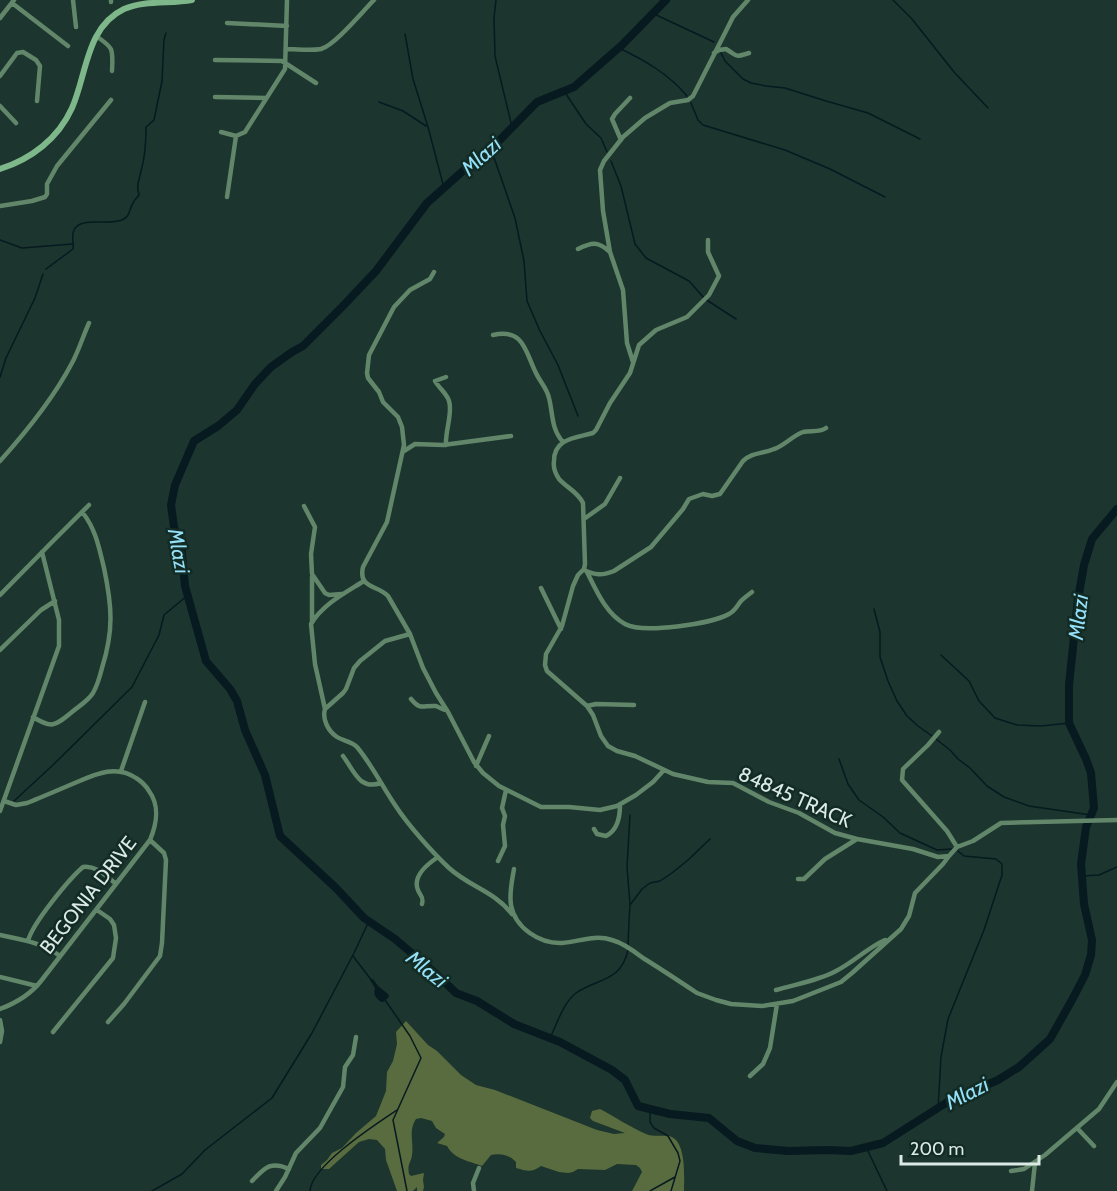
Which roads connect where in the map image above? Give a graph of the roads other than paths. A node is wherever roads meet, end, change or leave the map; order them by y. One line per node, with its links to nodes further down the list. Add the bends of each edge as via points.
1 (73, 0): 10 (street)
2 (192, 0): 11 (street, via 126,8 107,20)
3 (287, 0): 9 (street)
4 (374, 0): 13 (street, via 325,47)
5 (748, 0): 14 (street, via 733,17)
6 (13, 2): 7 (street); 12 (street)
7 (0, 18)
8 (227, 23): 9 (street)
9 (287, 26): 13 (street)
10 (76, 27)
11 (96, 36): 18 (street, via 112,49); 31 (street, via 73,105 62,125 32,155)
12 (68, 46)
13 (287, 49): 17 (street)
14 (714, 53): 15 (street, via 728,50 739,57); 30 (street, via 693,96 664,106)
15 (749, 53)
16 (215, 60): 17 (street)
17 (286, 63): 20 (street); 22 (street)
18 (112, 71)
19 (0, 76): 25 (street, via 19,51 29,56 40,66)
20 (316, 83)
21 (215, 97): 22 (street)
22 (266, 98): 29 (street, via 245,132)
23 (630, 98): 30 (street, via 612,119)
24 (111, 100): 33 (street, via 57,166 45,197)
25 (36, 101)
26 (0, 106): 27 (street)
27 (16, 123)
28 (221, 132): 29 (street)
29 (236, 136): 32 (street)
30 (621, 140): 36 (street, via 600,170)
31 (0, 169)
32 (227, 197)
33 (0, 206)
34 (708, 240): 40 (street, via 708,252 719,274 716,284 687,317 645,338)
35 (578, 249): 36 (street, via 598,243)
36 (610, 252): 40 (street, via 623,290 627,343)
37 (434, 272): 46 (street, via 394,307 368,360 368,378 400,422)
38 (89, 323): 47 (street, via 73,362 38,418)
39 (493, 335): 44 (street, via 514,335 520,340 547,391 553,422)
40 (633, 362): 44 (street, via 596,430)
41 (446, 377): 45 (street, via 435,381 450,406)
42 (826, 428): 54 (street, via 803,432 776,448 752,455 743,461 720,494 689,499 655,543 637,556 607,574)
43 (511, 436): 45 (street)
44 (563, 442): 52 (street, 84845 TRACK, via 554,454 555,471 581,499)
45 (446, 445): 46 (street, via 415,444)
46 (404, 451): 56 (street, via 387,522 363,567)
47 (0, 461)
48 (620, 478): 52 (street, via 605,504)
49 (89, 505): 51 (street)
50 (304, 506): 55 (street, via 315,528)
51 (83, 513): 53 (street); 72 (street, via 96,536 109,593 108,648 96,687 88,699 50,726)
52 (584, 519): 54 (street, 84845 TRACK)
53 (42, 552): 60 (street); 61 (street)
54 (585, 571): 58 (street, via 606,606 626,625 639,628 690,626 721,618 732,613); 63 (street, 84845 TRACK, via 573,586)
55 (312, 574): 59 (street, via 329,595); 62 (street)
56 (364, 580): 59 (street); 64 (street, via 385,592)
57 (541, 588): 63 (street)
58 (752, 592)
59 (342, 594): 62 (street)
60 (0, 596)
61 (55, 601): 65 (street); 72 (street, via 59,646)
62 (312, 622): 70 (street, via 315,664)
63 (561, 629): 69 (street, 84845 TRACK, via 546,654 545,665)
64 (410, 634): 70 (street, via 385,641 360,661 343,693); 71 (street, via 423,668)
65 (0, 650)
66 (411, 699): 71 (street, via 420,707)
67 (145, 702): 78 (street)
68 (634, 705): 69 (street)
69 (587, 706): 77 (street, 84845 TRACK, via 608,746)
70 (325, 709): 79 (street, via 324,719 332,733 355,745)
71 (447, 710): 76 (street)
72 (33, 717): 81 (street)
73 (939, 732): 88 (street, via 903,769 901,777)
74 (489, 736): 76 (street)
75 (343, 756): 79 (street, via 362,783)
76 (476, 766): 80 (street)
77 (664, 770): 82 (street, via 645,789); 86 (street, 84845 TRACK, via 692,779 733,783 828,831)
78 (122, 771): 81 (street, via 101,772 16,805); 87 (street, BEGONIA DRIVE, via 140,781 153,799 157,811)
79 (381, 783): 90 (street)
80 (506, 790): 82 (street, via 541,807 600,810); 91 (street, via 502,808 505,846)
81 (4, 801): 83 (street)
82 (620, 805): 85 (street, via 612,833 606,836)
83 (0, 811)
84 (1117, 820): 88 (street, via 1007,822)
85 (594, 829)
86 (858, 839): 89 (street, 84845 TRACK, via 938,857); 93 (street, via 825,859 804,879)
87 (150, 840): 94 (street, BEGONIA DRIVE); 108 (street, via 166,860 162,951)
88 (957, 847): 89 (street)
89 (949, 856): 99 (street, via 915,893 906,922)
90 (438, 857): 95 (street, via 418,879); 97 (street, via 463,879 490,893)
91 (498, 861)
92 (514, 869): 97 (street, via 510,899)
93 (798, 879)
94 (115, 883): 96 (street, BEGONIA DRIVE); 100 (street, via 95,868 83,867 38,921)
95 (422, 904)
96 (97, 910): 101 (street, BEGONIA DRIVE); 109 (street, via 114,925 113,958)
97 (516, 918): 105 (street, via 534,936 554,943 592,937 613,940 697,993 716,1000)
98 (0, 935): 100 (street)
99 (891, 938): 104 (street, via 828,975); 105 (street, via 841,982)
100 (28, 941): 101 (street)
101 (60, 956): 103 (street, BEGONIA DRIVE)
102 (0, 977): 103 (street)
103 (37, 986): 106 (street, BEGONIA DRIVE)
104 (776, 990)
105 (777, 1004): 112 (street, via 770,1048 763,1064)
106 (0, 1009)
107 (0, 1020): 111 (street)
108 (108, 1022)
109 (53, 1032)
110 (356, 1037): 118 (street, via 342,1090 320,1128 296,1153)
111 (0, 1042)
112 (750, 1076)
113 (1117, 1082): 114 (street, via 1102,1106)
114 (1077, 1128): 115 (street); 116 (street)
115 (1094, 1146)
116 (1035, 1162): 119 (street); 123 (street)
117 (479, 1168): 122 (street)
118 (289, 1170): 120 (street, via 281,1165 264,1168); 121 (street)
119 (1011, 1171)
120 (252, 1181)
121 (276, 1191)
122 (474, 1191)
123 (1032, 1191)

